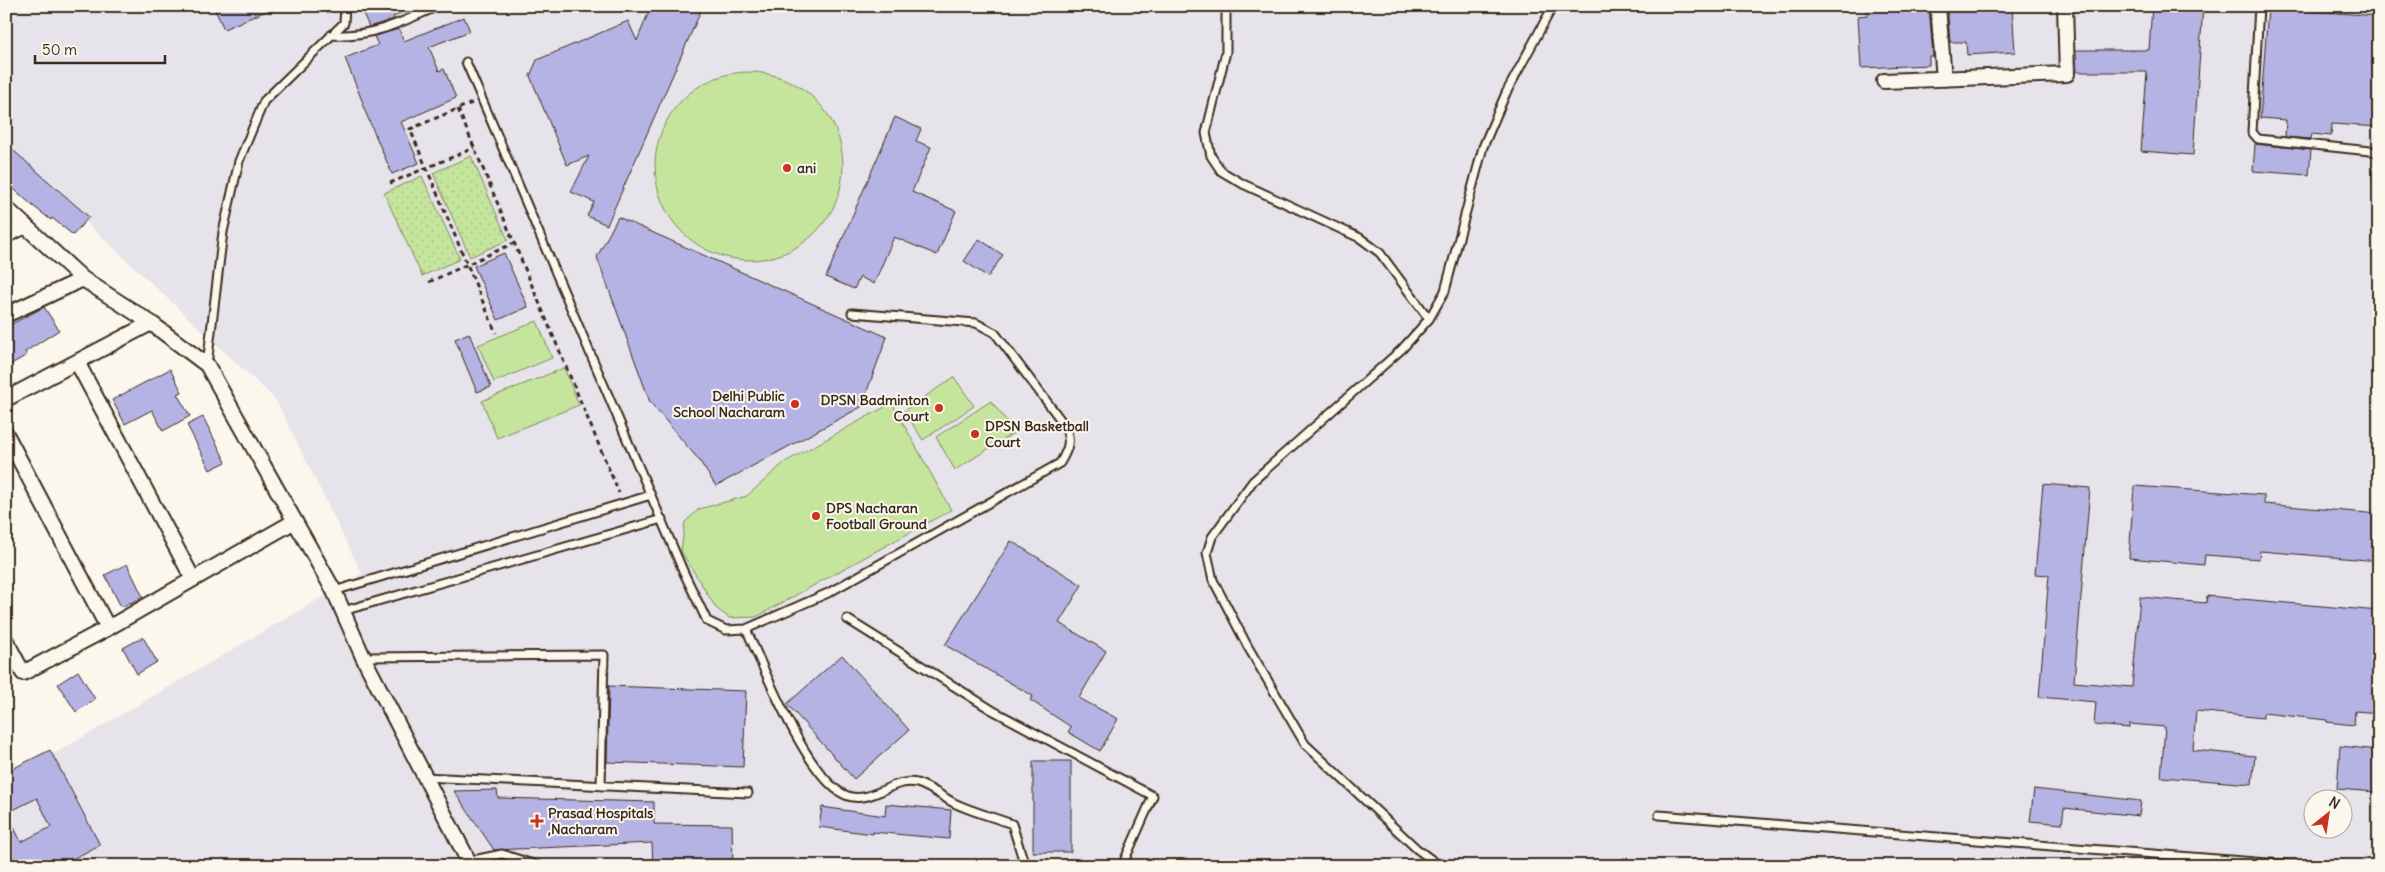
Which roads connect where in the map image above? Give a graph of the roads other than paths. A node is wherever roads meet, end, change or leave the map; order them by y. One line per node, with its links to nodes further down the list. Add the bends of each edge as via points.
1 (345, 6): 8 (lane, via 344,23)
2 (438, 6): 8 (lane, via 367,34)
3 (1226, 6): 19 (lane, via 1226,52 1206,133 1211,156 1221,172 1360,238 1380,253)
4 (1553, 6): 19 (lane, via 1506,93 1483,147 1445,291)
5 (1938, 6): 10 (street)
6 (2064, 6): 10 (street, via 2067,74)
7 (2259, 6): 12 (lane, via 2254,136)
8 (331, 35): 22 (lane, via 264,101 239,161 223,232)
9 (466, 62): 25 (lane)
10 (1944, 79): 11 (street)
11 (1884, 81)
12 (2379, 152)
13 (6, 208): 14 (street)
14 (26, 226): 15 (street); 16 (street)
15 (6, 235)
16 (83, 278): 18 (street); 20 (street)
17 (852, 313): 33 (lane, via 984,326 994,333 1063,423 1069,433 1069,447 1060,463 828,593)
18 (6, 315)
19 (1428, 319): 45 (lane, via 1402,349 1253,481 1212,537 1207,553 1213,580 1305,744)
20 (151, 323): 21 (street); 22 (street)
21 (77, 362): 23 (street); 28 (street)
22 (207, 365): 27 (street)
23 (6, 399)
24 (6, 434): 32 (street)
25 (651, 495): 26 (lane); 29 (lane)
26 (662, 519): 30 (lane); 33 (lane, via 707,620 726,630)
27 (296, 521): 28 (street); 29 (street)
28 (193, 579): 32 (street)
29 (334, 591): 30 (street)
30 (342, 611): 35 (street)
31 (847, 619): 44 (lane, via 992,710 1153,796)
32 (108, 628): 34 (street, via 23,673)
33 (746, 629): 43 (lane, via 804,751 821,776 846,796 865,798 889,787 916,783 956,804 1012,824)
34 (6, 641)
35 (363, 657): 36 (street); 37 (lane, via 604,655)
36 (424, 777): 37 (lane); 40 (street)
37 (601, 786): 38 (lane)
38 (748, 793)
39 (1659, 815): 41 (lane)
40 (470, 864): 42 (lane, via 502,854)
41 (2249, 864): 46 (lane)
42 (539, 866)
43 (1025, 866)
44 (1122, 866)
45 (1440, 866)
46 (2306, 866)

